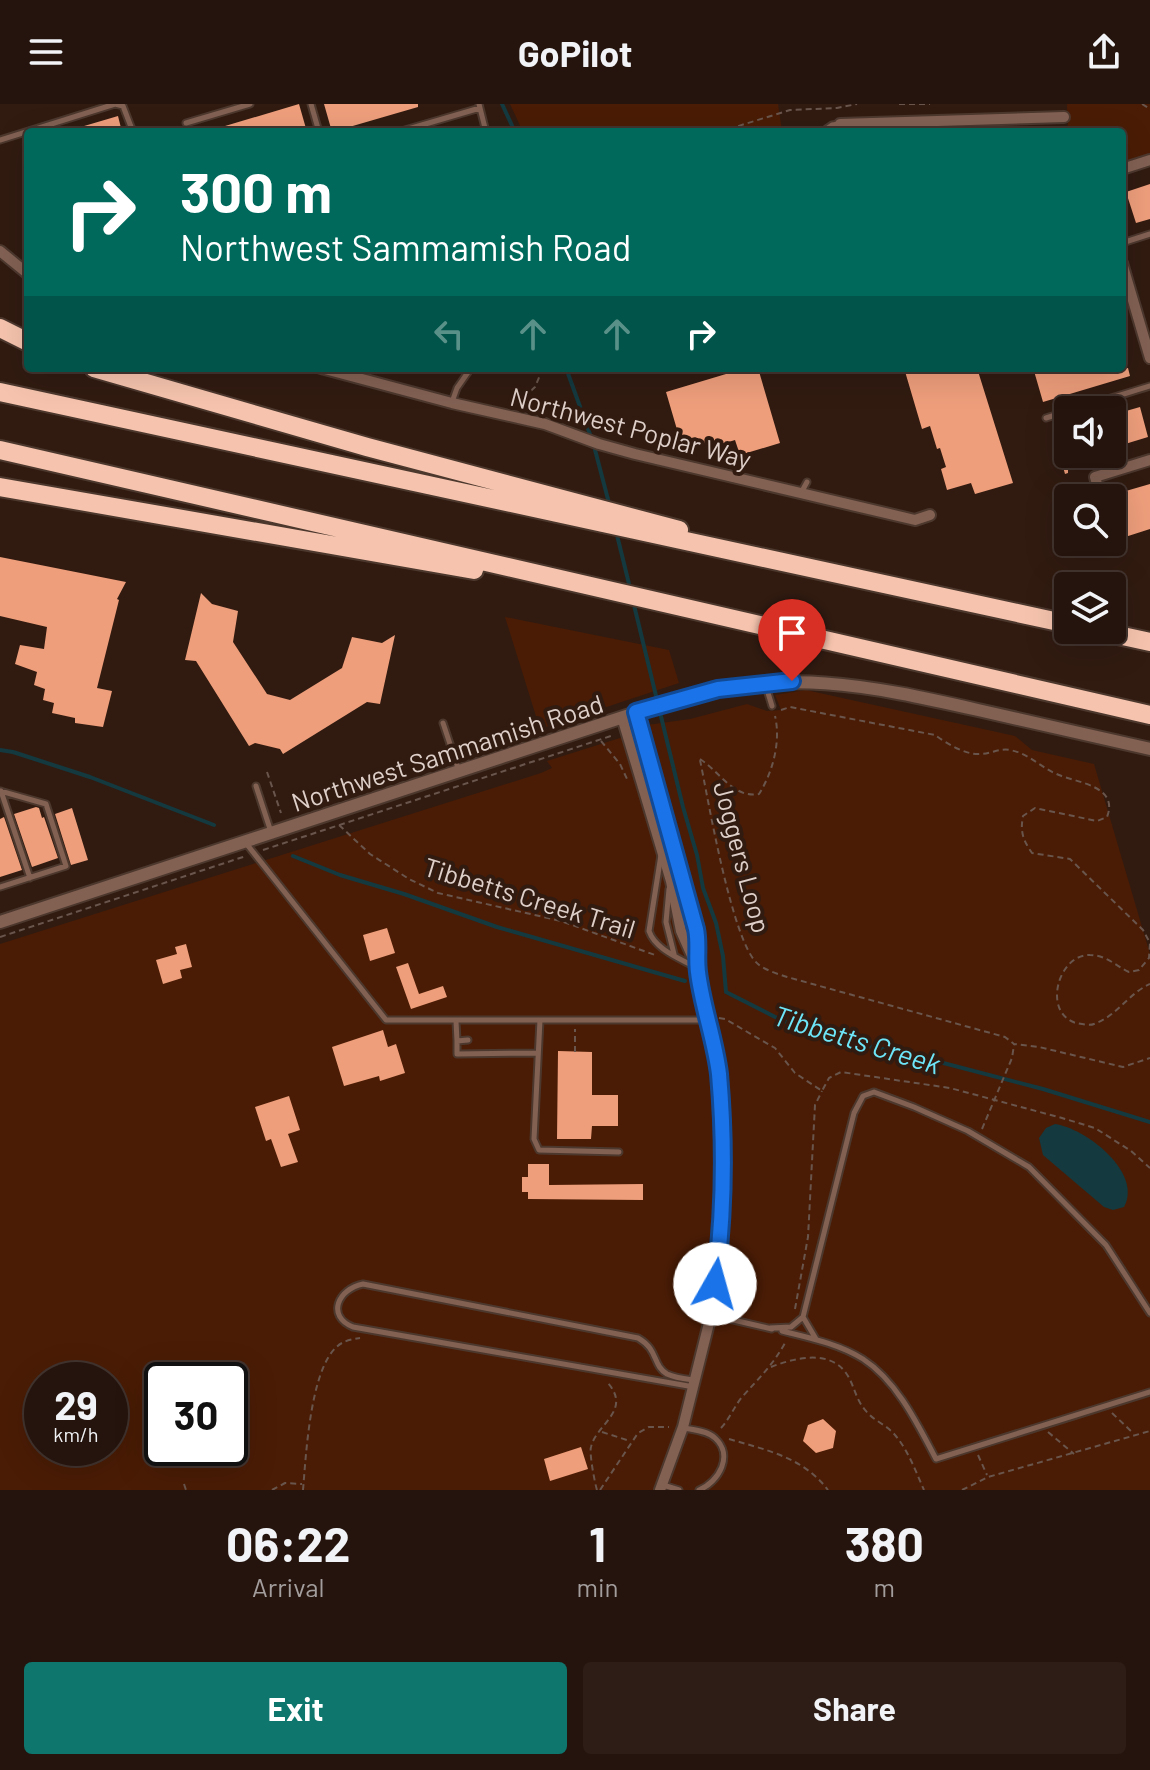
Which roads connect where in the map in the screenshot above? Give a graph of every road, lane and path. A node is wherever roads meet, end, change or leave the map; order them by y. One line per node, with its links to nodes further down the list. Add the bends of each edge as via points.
1 (250, 104): 10 (lane)
2 (311, 104): 15 (lane)
3 (857, 104): 18 (path, via 790,110)
4 (899, 104): 5 (path)
5 (930, 104)
6 (1142, 104): 8 (path)
7 (479, 106): 16 (lane); 17 (lane)
8 (1150, 109)
9 (1064, 117): 12 (street)
10 (186, 123)
11 (840, 124): 12 (street); 19 (lane)
12 (953, 127)
13 (38, 128): 14 (lane, via 115,104 123,106)
14 (132, 128)
15 (318, 128)
16 (410, 128)
17 (485, 128)
18 (732, 128)
19 (828, 128)
20 (24, 132): 21 (lane)
21 (0, 140)
22 (1150, 160): 23 (street)
23 (1126, 168)
24 (1150, 234): 25 (lane)
25 (1126, 242)
26 (0, 251): 27 (street)
27 (24, 271)
28 (1126, 277): 31 (street)
29 (0, 328): 30 (highway)
30 (24, 340)
31 (1150, 358)
32 (108, 372): 51 (highway)
33 (343, 372): 39 (street, Northwest Poplar Way)
34 (468, 372): 39 (lane)
35 (541, 372): 40 (path)
36 (1150, 386): 38 (lane)
37 (0, 392): 51 (highway)
38 (1118, 396)
39 (452, 403): 40 (street, Northwest Poplar Way)
40 (511, 416): 49 (street, Northwest Poplar Way, via 599,444)
41 (1054, 416): 42 (lane)
42 (1046, 418)
43 (0, 450): 53 (highway)
44 (1150, 460): 47 (street, via 1095,477)
45 (0, 476): 52 (highway)
46 (807, 482): 49 (lane)
47 (1097, 484)
48 (0, 487): 52 (highway)
49 (801, 494): 50 (street, Northwest Poplar Way, via 915,520)
50 (930, 515)
51 (603, 516): 54 (highway, via 847,578)
52 (220, 525): 53 (highway)
53 (623, 594): 60 (highway)
54 (1054, 621)
55 (1126, 637): 56 (highway)
56 (1150, 642)
57 (765, 682): 58 (lane); 59 (street, Northwest Sammamish Road); 65 (street, Northwest Sammamish Road, via 828,682 900,692)
58 (772, 706)
59 (636, 712): 61 (street, Northwest Sammamish Road); 84 (street, via 696,929)
60 (1150, 715)
61 (622, 717): 66 (street, Northwest Sammamish Road); 75 (street)
62 (443, 723): 66 (lane)
63 (610, 736): 64 (path)
64 (600, 740): 68 (path); 72 (path)
65 (1150, 749)
66 (459, 771): 73 (street, Northwest Sammamish Road)
67 (267, 772): 71 (path)
68 (624, 775)
69 (256, 786): 73 (lane)
70 (0, 791): 77 (lane); 77 (lane, via 46,804 66,866)
71 (281, 813)
72 (339, 825): 76 (path); 83 (path, Tibbetts Creek Trail, via 370,854 438,893 561,921)
73 (271, 833): 74 (street, Northwest Sammamish Road)
74 (245, 841): 76 (lane); 80 (street, Northwest Sammamish Road)
75 (661, 850): 78 (street); 82 (lane, via 649,931)
76 (254, 853): 81 (path); 87 (lane, via 386,1020)
77 (30, 878): 79 (lane)
78 (671, 881): 82 (lane, via 666,922); 84 (street, via 681,931)
79 (0, 887)
80 (0, 922)
81 (0, 937)
82 (674, 955): 84 (lane)
83 (664, 958)
84 (697, 967): 86 (street)
85 (1150, 984): 92 (path, Joggers Loop, via 1093,1025 1078,1024 1059,1012 1056,1001 1064,971 1079,957 1111,960 1129,972 1139,970 1149,958 1150,943 1143,930 1100,886 1070,859 1032,853 1024,842 1023,816 1035,808 1097,821 1107,817 1106,796 1094,786 1014,751 977,755 935,735 790,707 774,712 773,765 759,794 738,791 700,759 732,905 757,964 1005,1037)
86 (710, 1019): 89 (lane); 96 (path, via 725,1019 775,1048 795,1073 822,1091 829,1078 841,1072); 101 (street, via 719,1074 722,1180)
87 (456, 1020): 88 (lane); 91 (lane)
88 (540, 1020): 89 (lane); 94 (lane)
89 (575, 1020): 93 (path)
90 (468, 1040): 91 (lane)
91 (457, 1041): 94 (lane, via 457,1054)
92 (1014, 1044): 95 (path, Joggers Loop, via 1123,1067); 96 (path)
93 (575, 1052)
94 (538, 1053): 98 (lane, via 534,1139 539,1150)
95 (1150, 1058)
96 (995, 1098): 97 (path); 99 (path, via 1095,1128)
97 (979, 1137): 100 (lane, via 1029,1167 1106,1245); 102 (lane, via 885,1095 863,1096 838,1171)
98 (619, 1152)
99 (1150, 1168)
100 (1150, 1313)
101 (711, 1315): 103 (lane); 108 (street)
102 (803, 1317): 103 (lane, via 785,1329); 105 (lane)
103 (770, 1328): 105 (lane)
104 (365, 1338): 121 (path, via 343,1342 327,1360 312,1404)
105 (816, 1339): 117 (lane, via 873,1368 915,1418 936,1459)
106 (770, 1368): 129 (path, via 796,1359 834,1362 845,1371 866,1412 894,1433)
107 (606, 1381): 114 (path, via 615,1400 613,1414)
108 (695, 1384): 108 (lane, via 669,1376 651,1346 638,1338 363,1284 352,1286 340,1300 339,1316 353,1327); 112 (street)
109 (1150, 1392): 110 (lane)
110 (1105, 1406): 111 (lane); 115 (path)
111 (1041, 1426): 117 (lane); 118 (path)
112 (683, 1427): 116 (path, via 649,1427); 122 (street); 128 (lane, via 713,1435 724,1456 717,1478)
113 (1150, 1431): 115 (path)
114 (600, 1432): 116 (path); 126 (path, via 591,1447)
115 (1135, 1435): 118 (path)
116 (631, 1442): 126 (path)
117 (975, 1447): 119 (path)
118 (1074, 1454): 119 (path)
119 (988, 1477): 130 (path)
120 (184, 1484): 123 (path)
121 (304, 1484): 124 (path, via 285,1483); 125 (path)
122 (661, 1487): 127 (lane)
123 (186, 1490)
124 (272, 1490)
125 (303, 1490)
126 (599, 1490)
127 (679, 1490)
128 (699, 1490)
129 (924, 1490)
130 (962, 1490)

